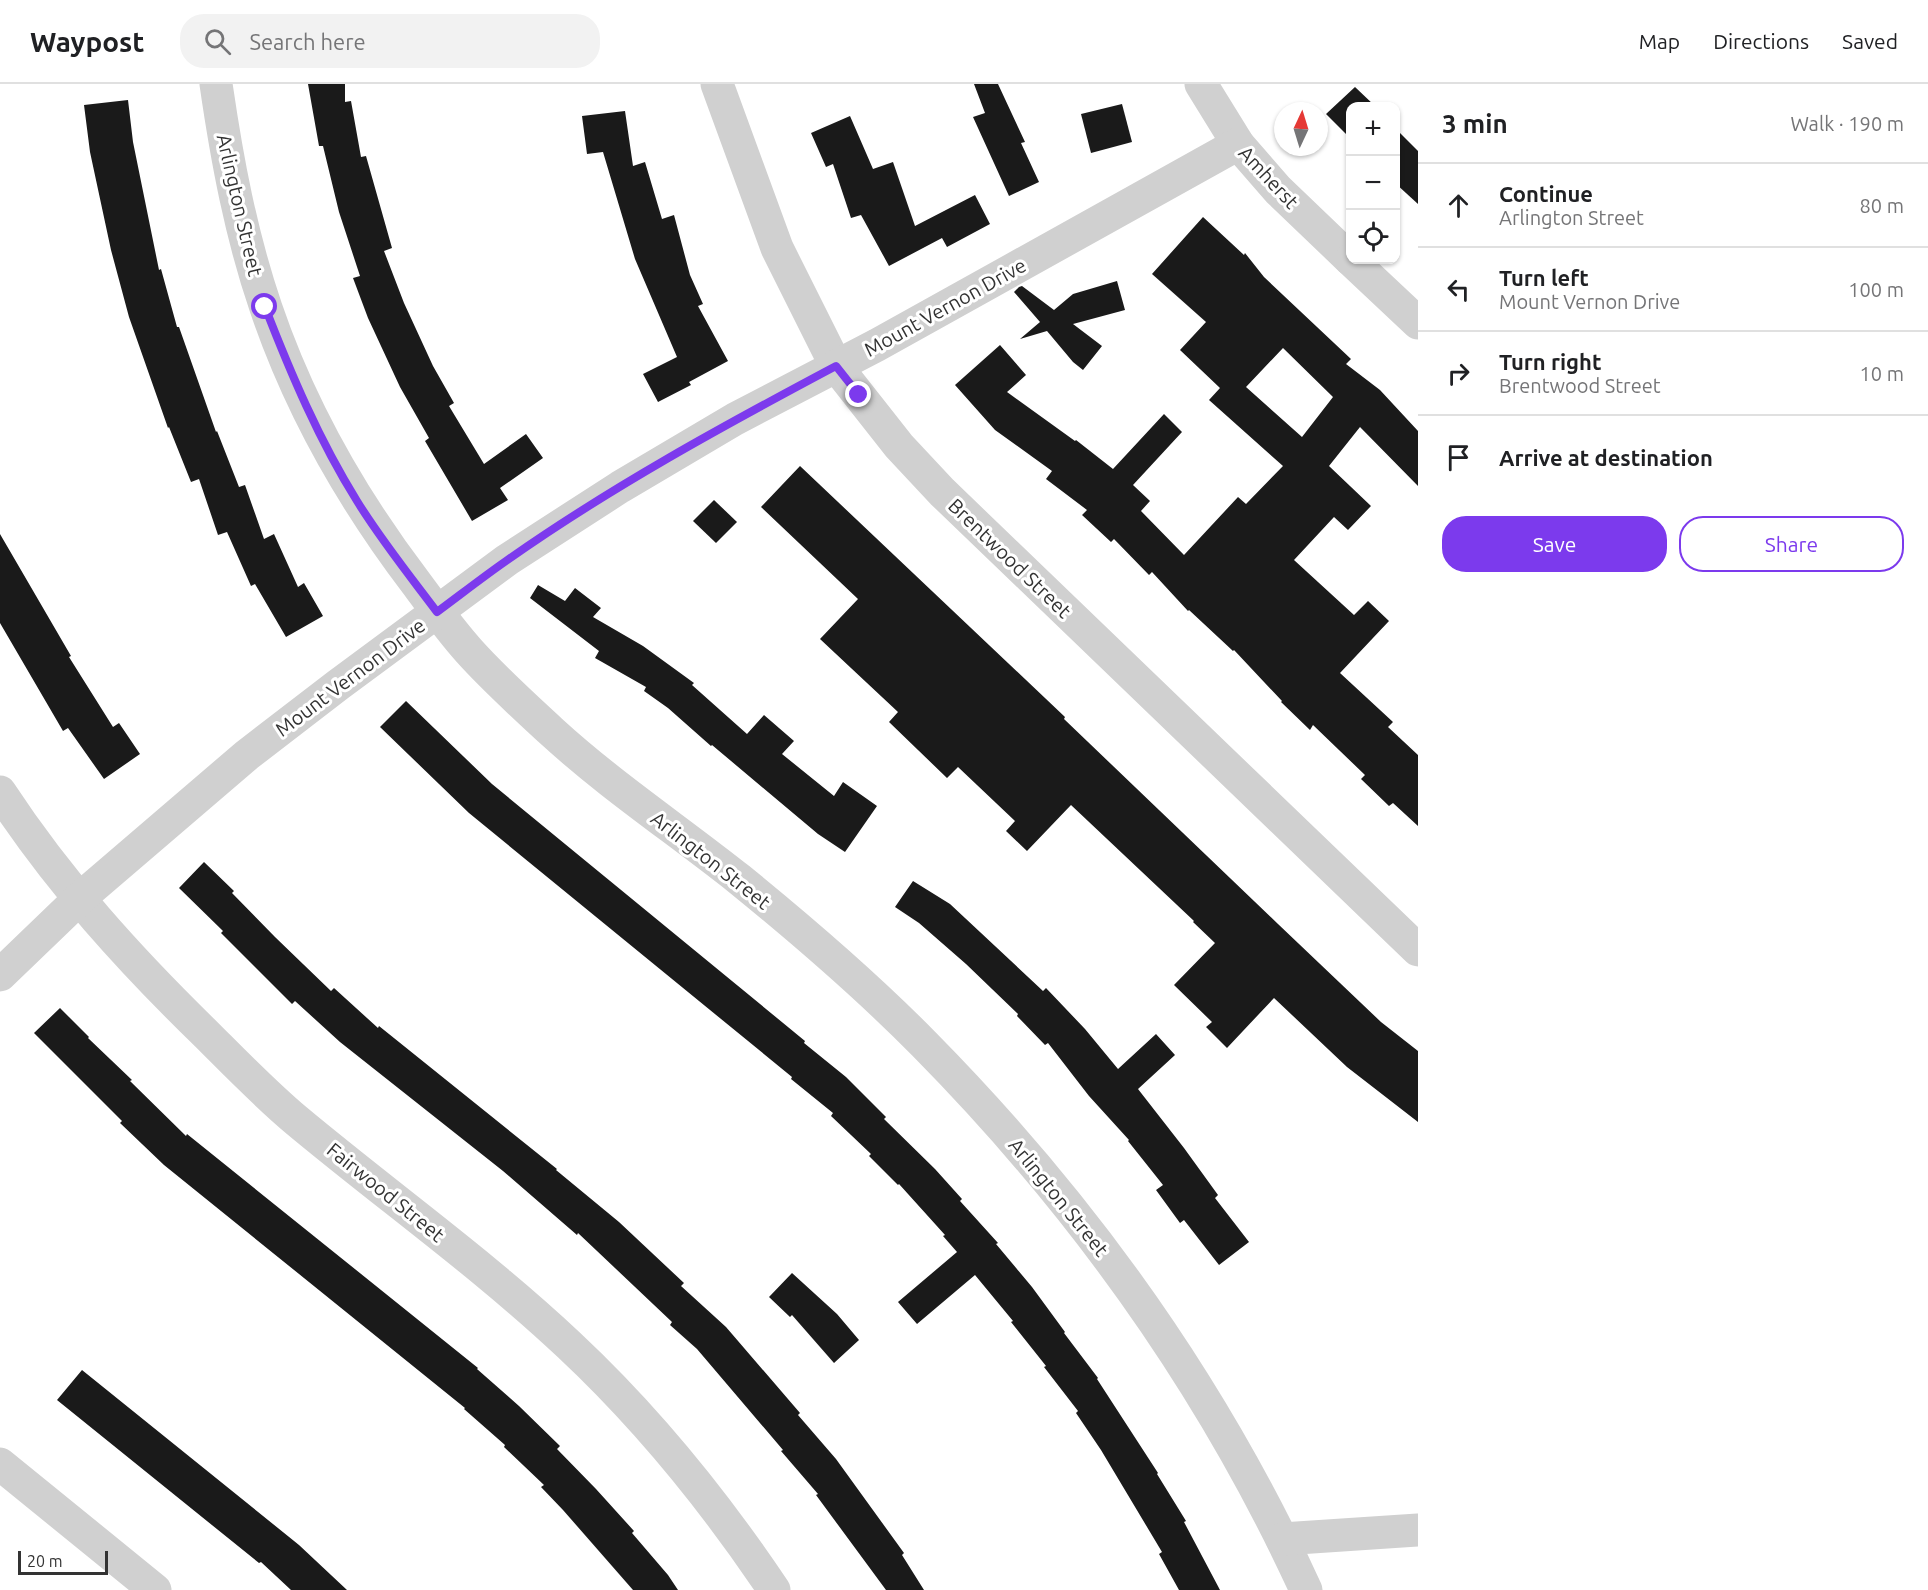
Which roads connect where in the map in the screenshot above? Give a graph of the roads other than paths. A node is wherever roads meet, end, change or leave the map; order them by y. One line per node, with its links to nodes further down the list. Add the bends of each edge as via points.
1 (216, 84): 9 (street, Arlington Street, via 227,160 244,235 290,373 356,500)
2 (717, 84): 8 (street, Brentwood Street, via 777,248)
3 (1201, 84): 4 (street, Amherst)
4 (1238, 144): 5 (street, Amherst, via 1278,190); 8 (street, Mount Vernon Drive)
5 (1346, 254)
6 (1356, 264): 7 (street, Amherst)
7 (1418, 323)
8 (836, 366): 9 (street, Mount Vernon Drive, via 735,419 620,487 507,560); 12 (street, Brentwood Street, via 899,447 942,492)
9 (437, 612): 11 (street, Mount Vernon Drive, via 247,755); 16 (street, Arlington Street, via 471,653 552,732 822,948 923,1042 993,1116 1078,1217 1155,1323 1226,1434)
10 (0, 792): 11 (street, Fairwood Street)
11 (79, 900): 13 (street, Mount Vernon Drive); 18 (street, Fairwood Street, via 148,978 294,1119 500,1283 570,1346 682,1466)
12 (1418, 950)
13 (0, 975)
14 (0, 1464): 17 (street)
15 (1418, 1530): 16 (street)
16 (1282, 1539): 19 (street, Arlington Street)
17 (155, 1590)
18 (774, 1590)
19 (1306, 1590)

